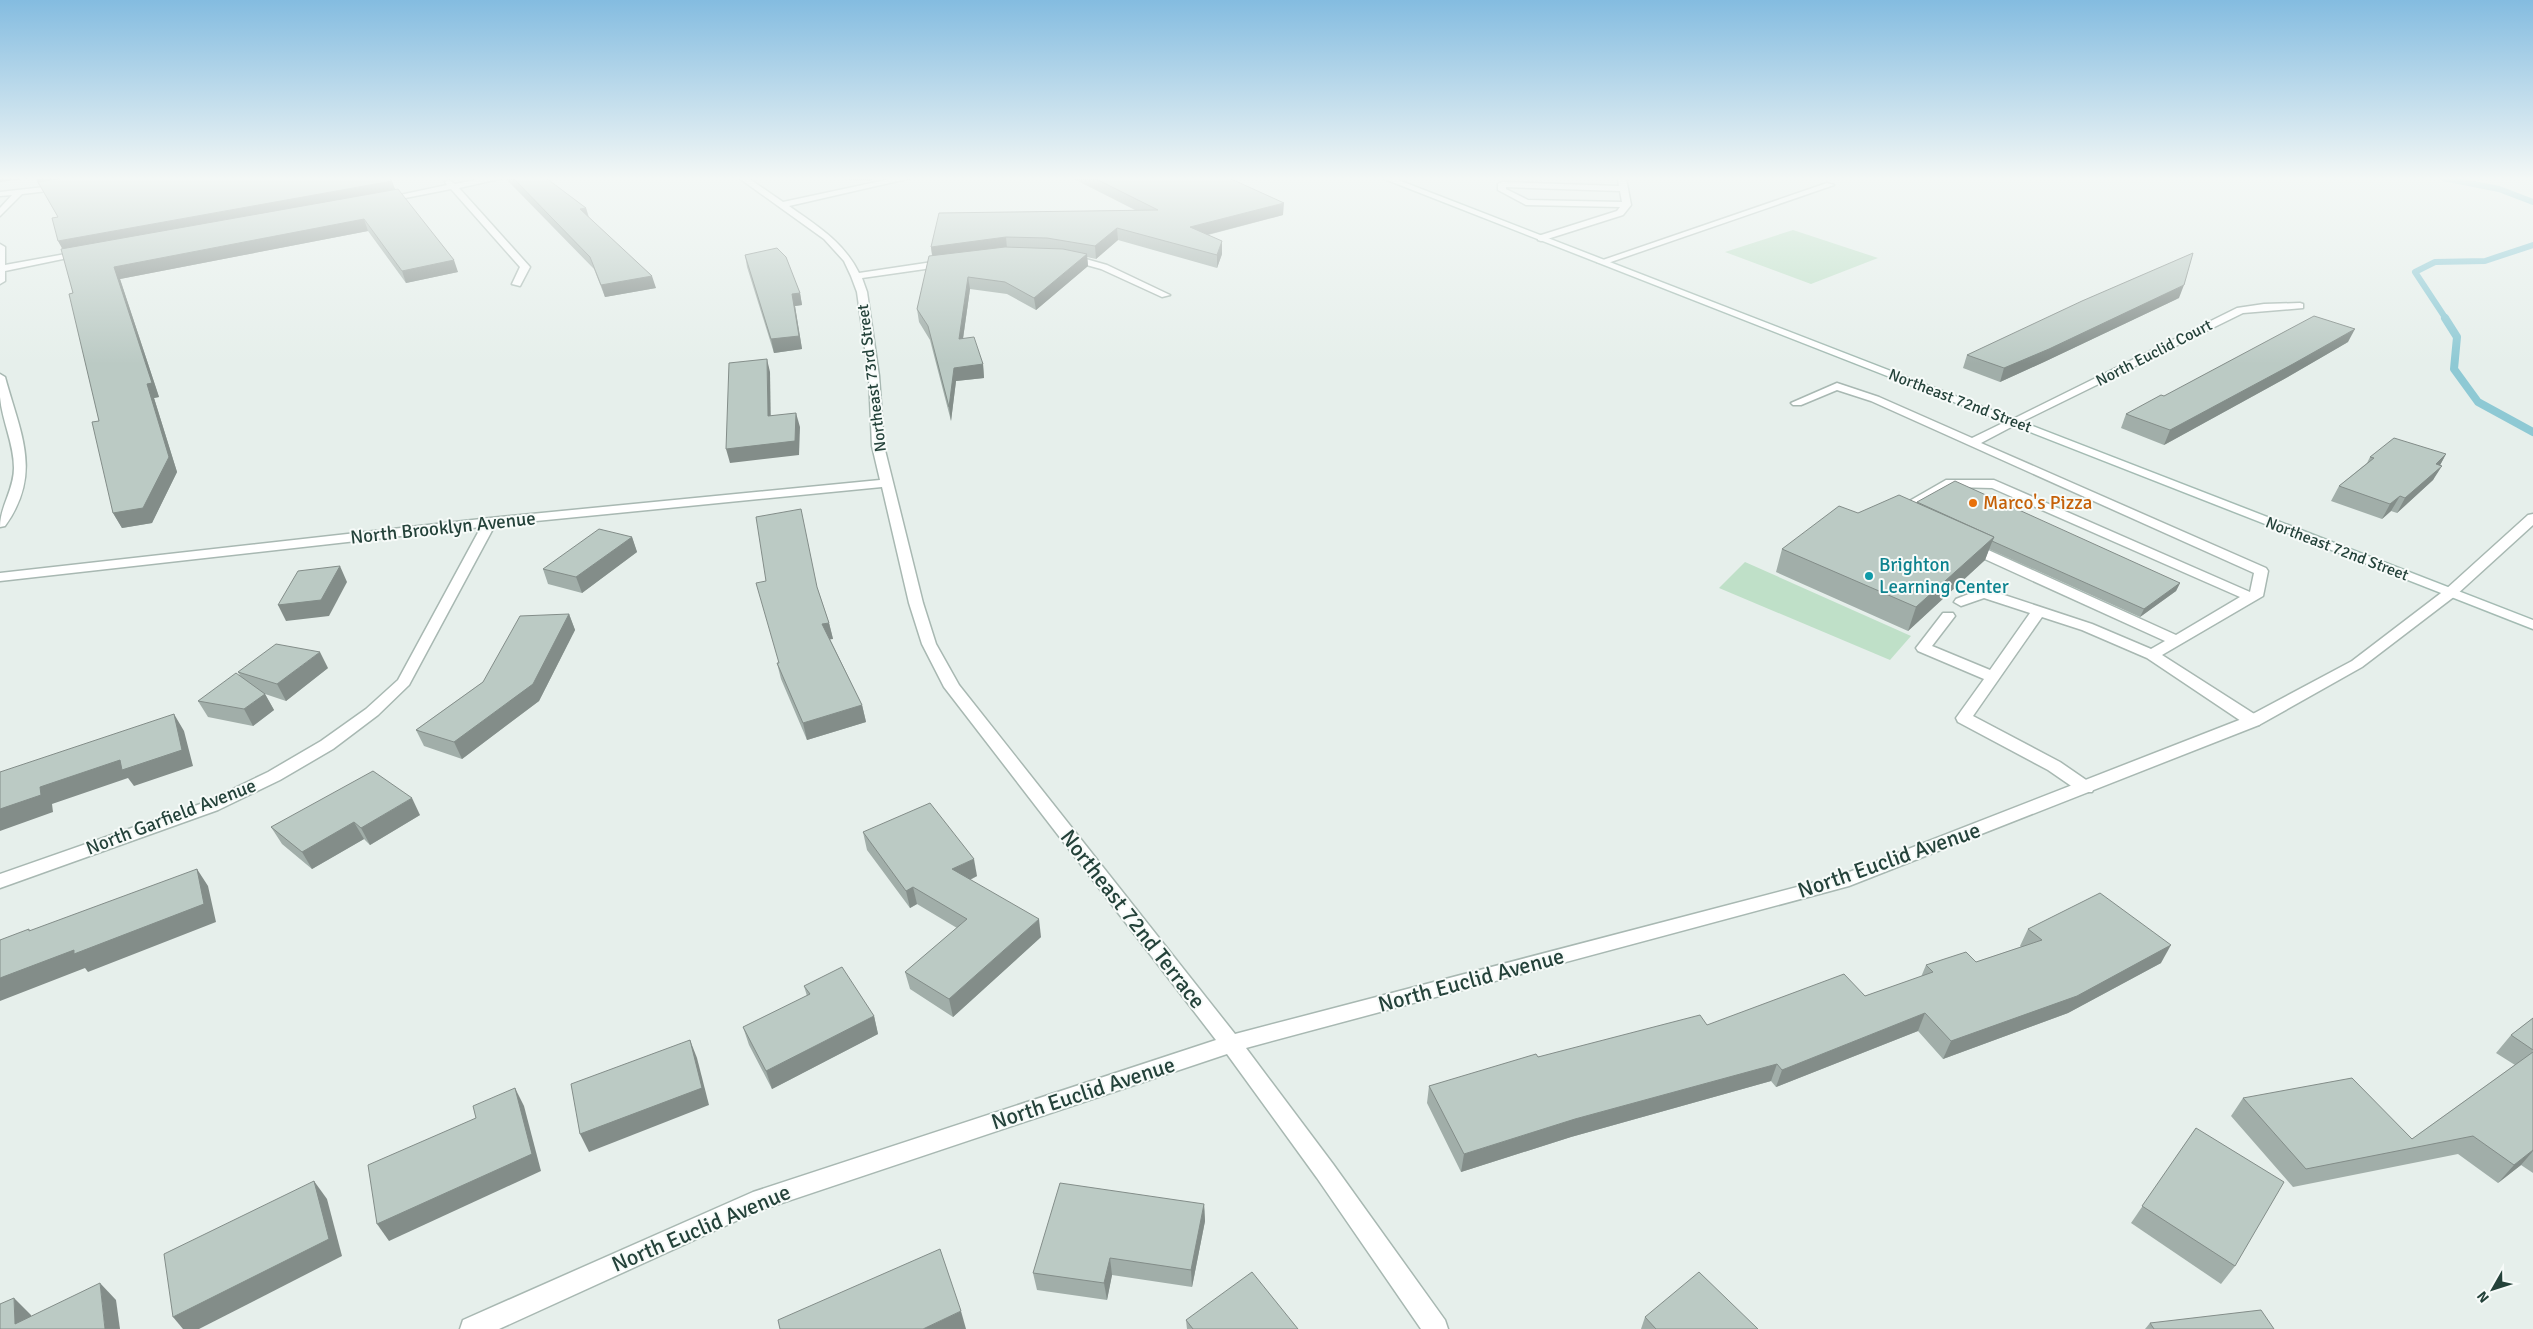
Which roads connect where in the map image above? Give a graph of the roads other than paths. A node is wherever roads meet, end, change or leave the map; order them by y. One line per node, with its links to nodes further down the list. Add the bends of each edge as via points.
1 (501, 240): 13 (street, via 526,267)
2 (830, 240): 11 (street, Northeast 73rd Street, via 848,260)
3 (1546, 240): 9 (street, Northeast 72nd Street)
4 (1667, 240): 9 (street)
5 (0, 247): 10 (street)
6 (89, 253): 10 (street)
7 (1060, 256): 14 (street, via 1104,267)
8 (960, 261): 11 (street)
9 (1602, 262): 18 (street, Northeast 72nd Street)
10 (0, 269): 12 (street)
11 (856, 276): 21 (street, Northeast 73rd Street, via 862,292 874,376 878,446)
12 (0, 281)
13 (516, 284)
14 (1165, 295)
15 (2300, 306): 18 (street, North Euclid Court, via 2241,310)
16 (0, 376): 26 (street, via 20,459 20,476 16,496)
17 (1797, 403): 19 (street, via 1837,386 1875,399)
18 (2013, 422): 19 (street, North Euclid Court); 29 (street, Northeast 72nd Street)
19 (1972, 443): 20 (street)
20 (2022, 467): 22 (street); 30 (street, via 2189,536 2261,571 2258,593)
21 (887, 483): 25 (street, North Brooklyn Avenue); 41 (street, Northeast 72nd Terrace, via 918,611 929,644 952,687)
22 (1994, 484): 24 (street, via 1950,483 1895,513); 30 (street)
23 (2533, 518): 29 (street, North Euclid Avenue)
24 (1913, 521)
25 (490, 522): 28 (street, North Brooklyn Avenue); 40 (street, North Garfield Avenue, via 404,682 372,712 327,745 212,806)
26 (0, 523)
27 (1959, 542): 35 (street)
28 (0, 577)
29 (2450, 593): 34 (street, Northeast 72nd Street); 38 (street, North Euclid Avenue, via 2357,664)
30 (2251, 597): 35 (street)
31 (1960, 602): 32 (street, via 1984,593)
32 (2039, 611): 36 (street, via 2087,627); 37 (street)
33 (1948, 616): 37 (street, via 1923,648)
34 (2533, 625)
35 (2177, 641): 36 (street)
36 (2152, 656): 38 (street)
37 (1993, 677): 39 (street, via 1964,718 2054,766)
38 (2253, 721): 39 (street, North Euclid Avenue)
39 (2086, 788): 41 (street, North Euclid Avenue, via 1843,881)
40 (0, 881)
41 (1231, 1044): 42 (street, North Euclid Avenue, via 753,1202); 43 (street, Northeast 72nd Terrace)
42 (472, 1329)
43 (1436, 1329)

